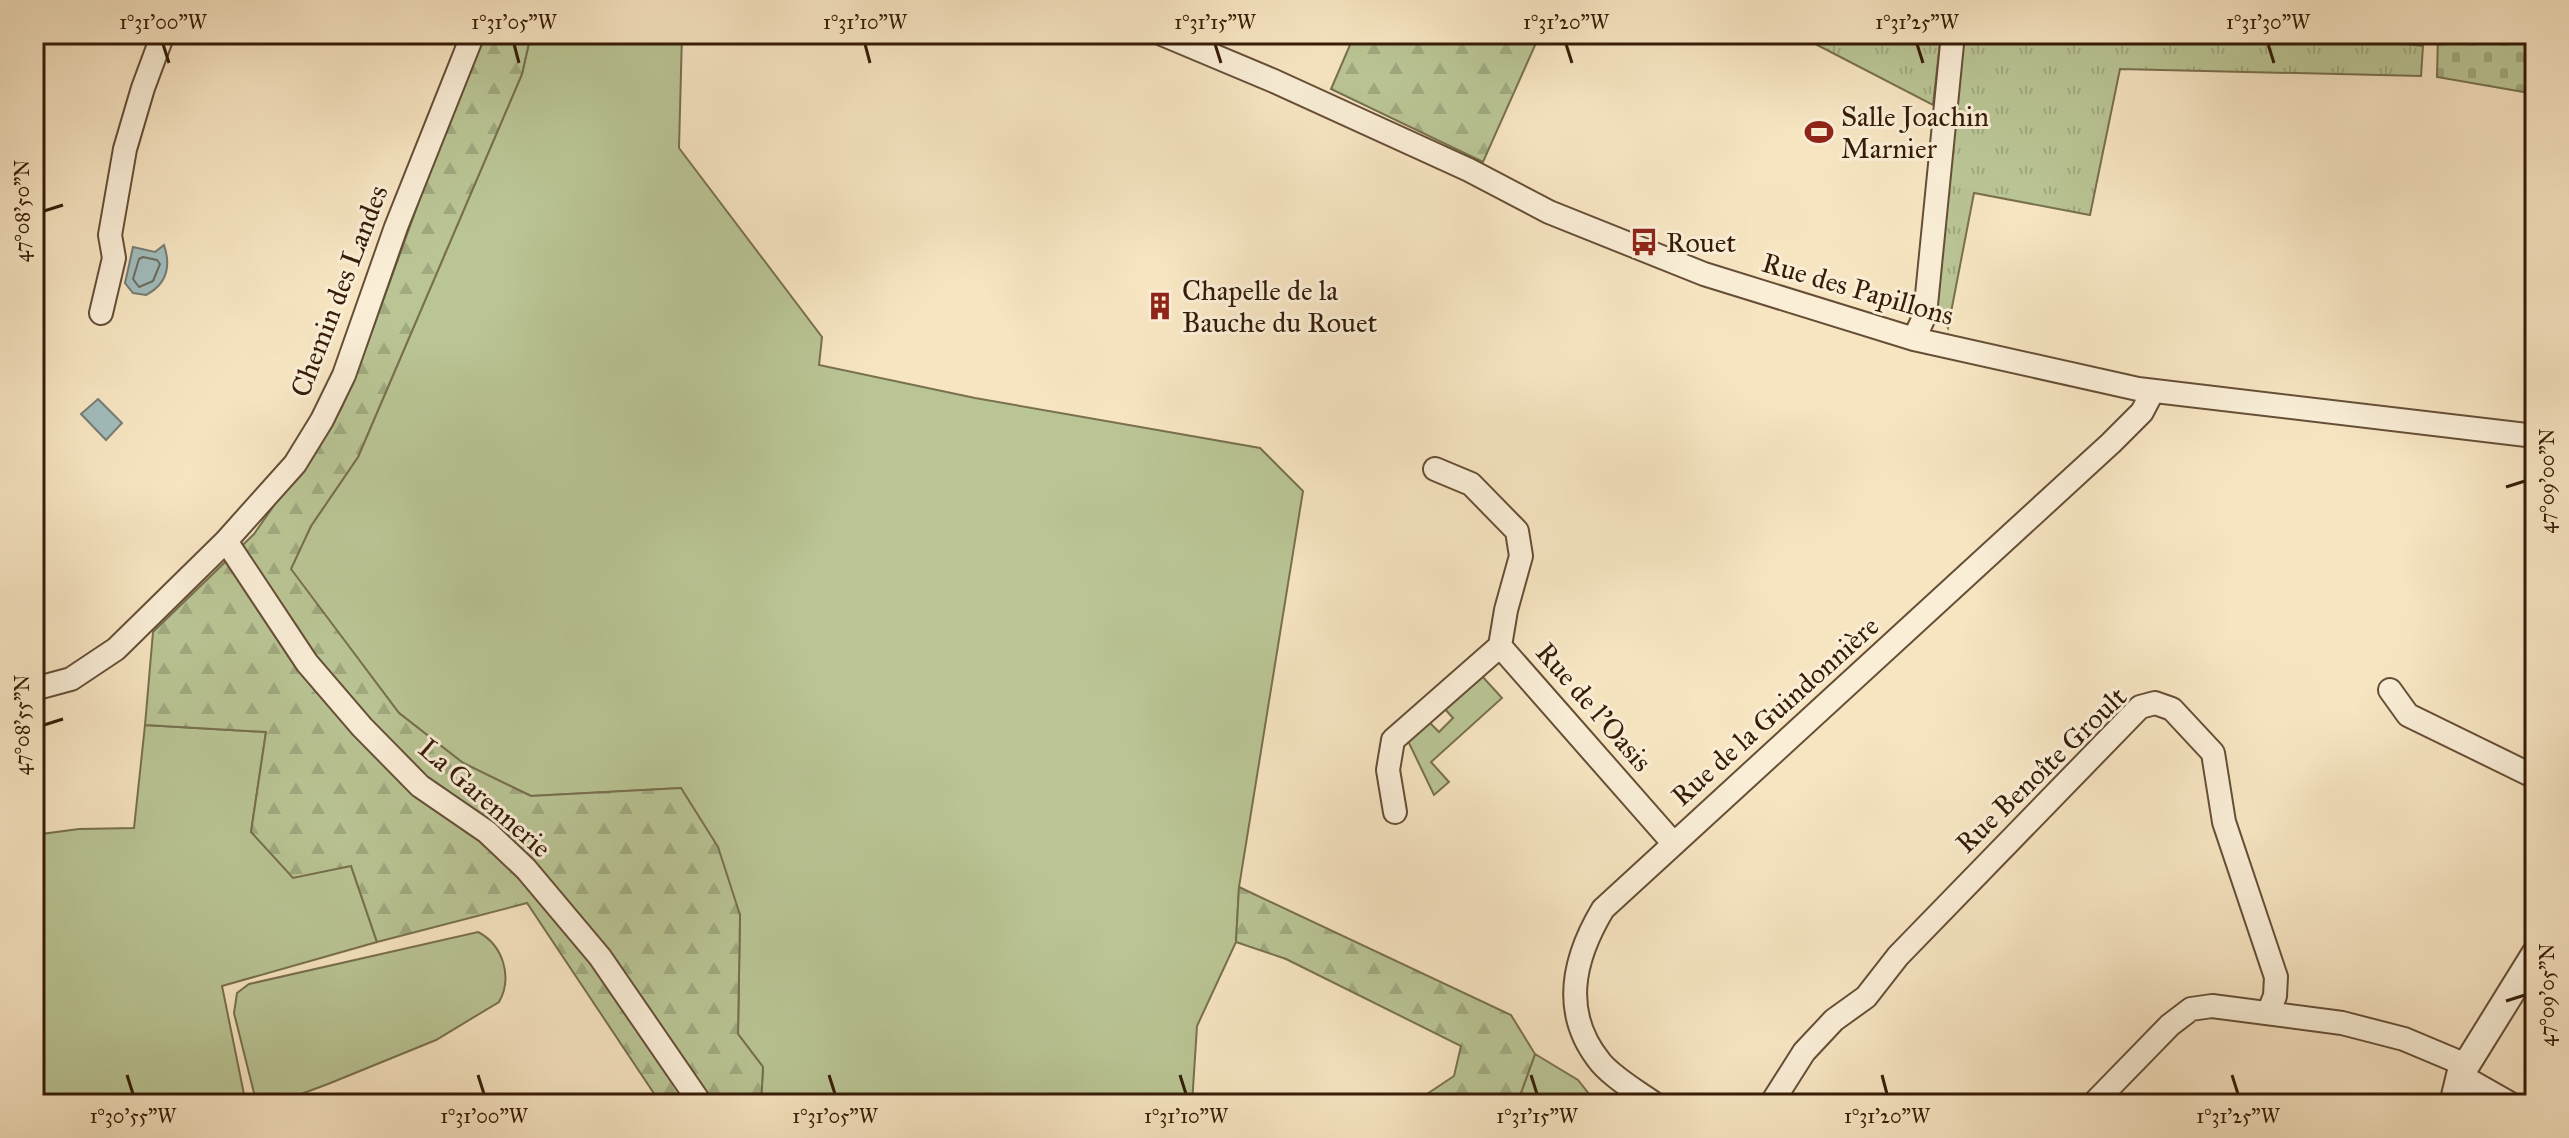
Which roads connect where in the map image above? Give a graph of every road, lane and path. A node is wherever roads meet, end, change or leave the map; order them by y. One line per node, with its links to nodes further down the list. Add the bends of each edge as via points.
1 (163, 34): 5 (street, via 125,149 110,235 112,277)
2 (473, 34): 10 (street, Chemin des Landes, via 344,375 295,464)
3 (1162, 34): 6 (street, Rue des Papillons, via 1469,170 1549,212 1704,274)
4 (1953, 34): 6 (street, via 1925,315)
5 (101, 313)
6 (1914, 339): 7 (street, Rue des Papillons)
7 (2153, 391): 8 (street, Rue des Papillons); 16 (street, Rue de la Guindonnière, via 2142,412 2111,443)
8 (2535, 436)
9 (1435, 469): 11 (street, Rue de l'Oasis, via 1471,484 1517,531 1521,556)
10 (226, 541): 12 (street, Chemin des Landes, via 116,649 71,679); 20 (street, La Garennerie, via 307,663 362,727 420,786 487,832 526,869 600,957)
11 (1500, 646): 15 (street, Rue de l'Oasis, via 1393,740 1388,770); 16 (street, Rue de l'Oasis)
12 (34, 689)
13 (2390, 690): 14 (street, via 2408,715)
14 (2535, 777)
15 (1395, 812)
16 (1674, 844): 21 (street, Rue de la Guindonnière, via 1603,909 1585,938 1577,966 1577,1017 1588,1045 1603,1066)
17 (2535, 954): 19 (street)
18 (2268, 1013): 19 (street, via 2342,1023 2404,1039); 22 (street, Rue Benoîte Groult, via 2276,977 2224,822 2213,753 2172,709 2155,703 2140,707 1898,956 1866,997 1834,1020 1804,1052); 23 (street, via 2212,1006 2191,1009)
19 (2463, 1070): 24 (street); 25 (street)
20 (701, 1104)
21 (1655, 1104)
22 (1771, 1104)
23 (2093, 1104)
24 (2453, 1104)
25 (2511, 1104)

